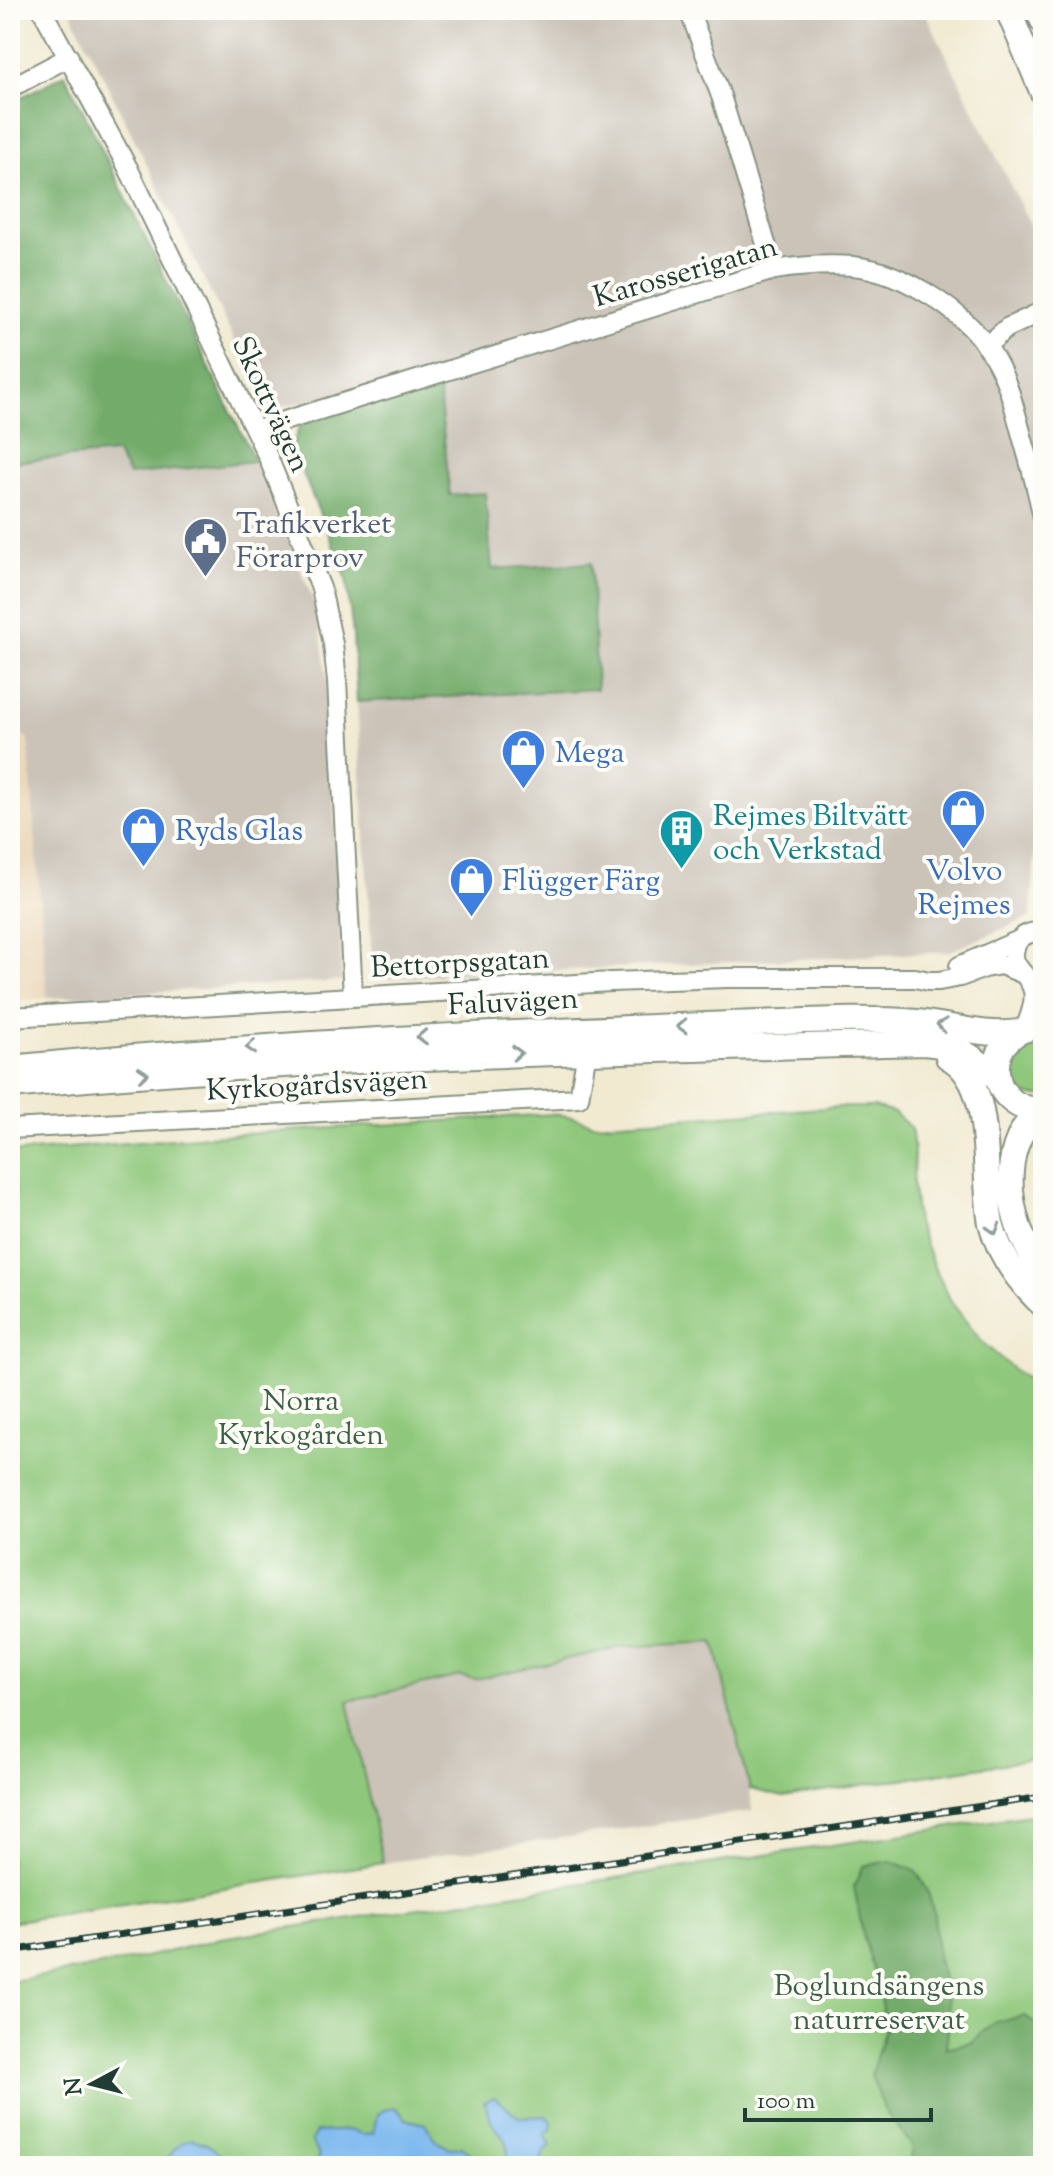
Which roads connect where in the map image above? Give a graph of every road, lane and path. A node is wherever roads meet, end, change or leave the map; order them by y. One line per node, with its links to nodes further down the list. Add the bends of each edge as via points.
1 (42, 10): 6 (street, Skottvägen)
2 (689, 10): 9 (street, via 729,119)
3 (1008, 10): 8 (highway)
4 (1038, 10): 5 (highway)
5 (1043, 21)
6 (69, 57): 7 (street); 12 (street, Skottvägen)
7 (10, 88)
8 (1043, 93)
9 (774, 270): 11 (street, Karosserigatan, via 855,267 895,277 962,319); 12 (street, Karosserigatan)
10 (1043, 311): 11 (street, via 1007,328)
11 (986, 346): 13 (street, Karosserigatan, via 1011,395)
12 (255, 430): 17 (street, Skottvägen, via 316,572 332,636)
13 (1043, 518)
14 (1035, 931): 15 (street, via 1014,956); 16 (street, Bettorpsgatan, via 954,968)
15 (1021, 973): 16 (street, Bettorpsgatan, via 1001,965 939,981); 19 (street, via 1034,992)
16 (915, 978): 17 (street, Bettorpsgatan, via 727,978)
17 (353, 997): 18 (street, Bettorpsgatan)
18 (10, 1017)
19 (1029, 1029): 21 (highway, Faluvägen, one-way to 21, via 991,1034 875,1019 530,1031); 24 (highway, via 1007,1041 999,1054)
20 (830, 1045): 22 (highway, Faluvägen); 24 (highway, Faluvägen, via 938,1044 972,1056); 28 (highway, via 915,1051 960,1064 978,1097)
21 (343, 1051): 22 (highway, Faluvägen, one-way to 22); 23 (highway, Faluvägen, one-way to 23, via 196,1051); 25 (highway, Faluvägen, one-way to 21)
22 (587, 1051): 27 (street, Kyrkogårdsvägen, via 579,1098)
23 (10, 1068)
24 (998, 1081): 26 (highway, Faluvägen, via 1012,1101); 28 (highway)
25 (10, 1086)
26 (1041, 1111): 29 (highway, via 1018,1138 1012,1187 1019,1233)
27 (10, 1129)
28 (987, 1181): 30 (highway, one-way to 30, via 991,1224 1000,1249)
29 (1043, 1271)
30 (1043, 1305)

